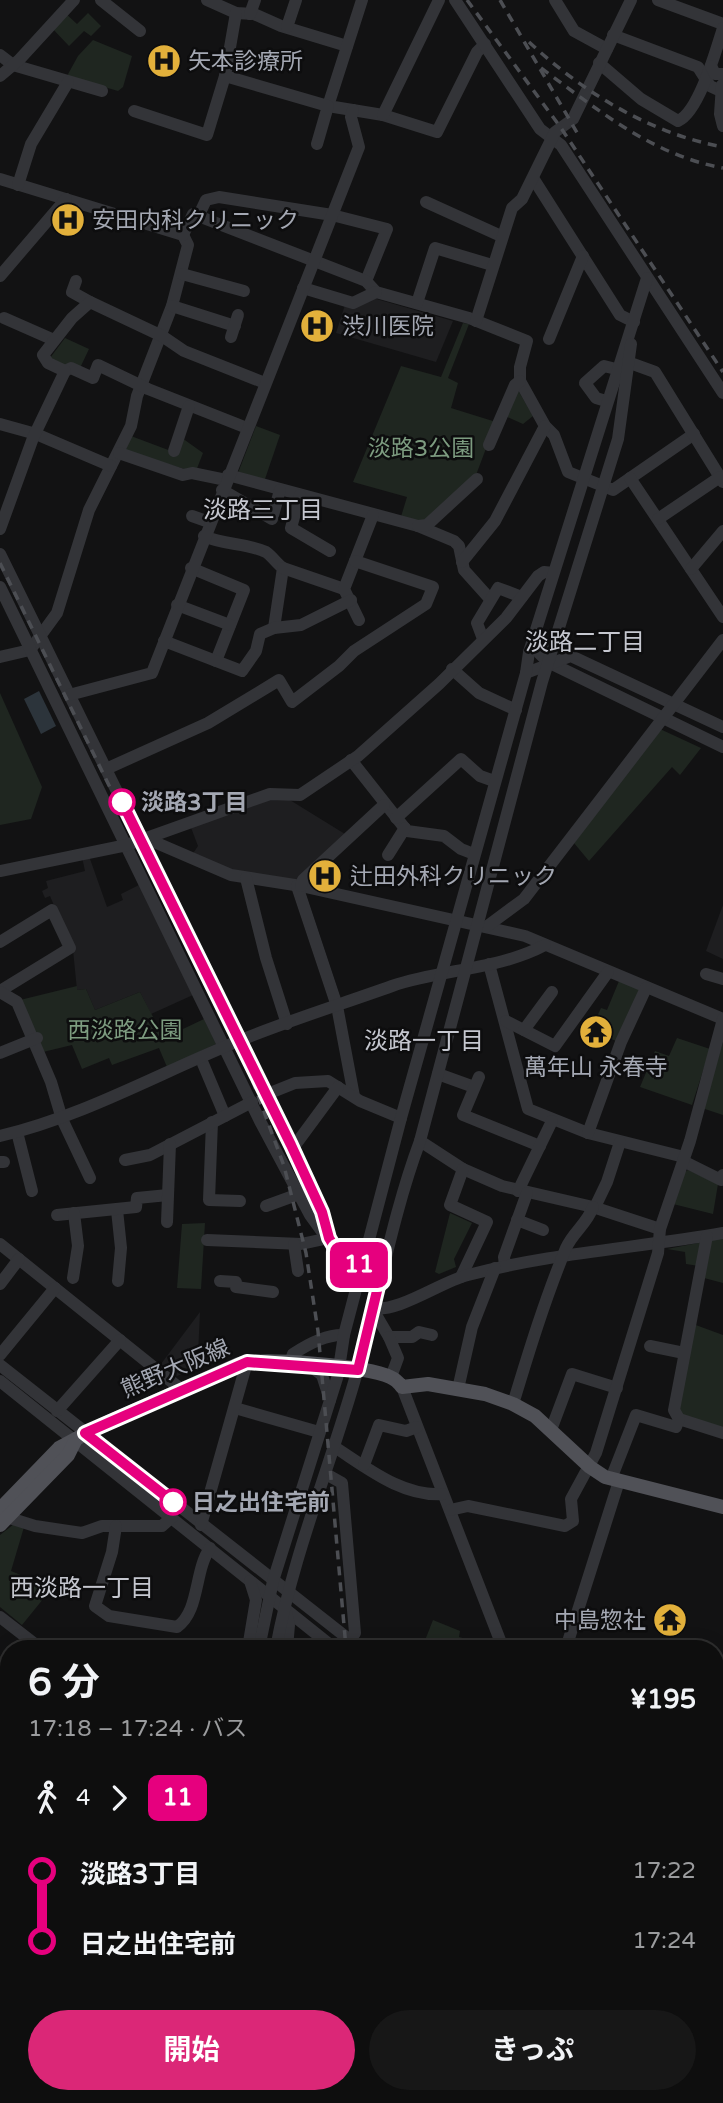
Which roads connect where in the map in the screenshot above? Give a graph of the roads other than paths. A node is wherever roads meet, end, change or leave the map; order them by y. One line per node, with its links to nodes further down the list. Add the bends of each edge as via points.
1 (74, 0): 23 (street)
2 (101, 0): 16 (street)
3 (206, 0): 12 (street)
4 (255, 0): 13 (street)
5 (296, 0): 15 (street)
6 (362, 0): 19 (street)
7 (439, 0): 35 (street)
8 (455, 0): 18 (street)
9 (555, 0): 20 (street, via 574,31)
10 (631, 0): 17 (street)
11 (658, 0): 14 (street)
12 (236, 13): 13 (street); 27 (street)
13 (250, 14): 15 (street)
14 (723, 26): 24 (street)
15 (287, 27): 19 (street)
16 (140, 31)
17 (613, 35): 20 (street); 28 (street, via 698,67)
18 (485, 44): 35 (street, via 437,132); 37 (street, via 540,129)
19 (347, 46): 32 (street)
20 (607, 48): 22 (street)
21 (0, 55): 23 (street)
22 (599, 63): 28 (street, via 640,99 678,121 686,118); 37 (street, via 573,120)
23 (13, 65): 26 (street); 29 (street)
24 (711, 66): 25 (street, via 715,74); 28 (street)
25 (723, 75)
26 (0, 76)
27 (225, 76): 32 (street); 34 (street, via 207,135)
28 (705, 79): 30 (street)
29 (68, 82): 31 (street); 41 (street, via 31,144)
30 (722, 89): 36 (street)
31 (102, 91)
32 (328, 106): 33 (street); 38 (street)
33 (353, 110): 35 (street); 44 (street, via 359,147)
34 (134, 111)
35 (383, 115)
36 (723, 126)
37 (551, 138): 39 (street); 53 (street, via 561,145)
38 (317, 144)
39 (533, 178): 47 (street, via 512,208); 48 (street)
40 (0, 179): 41 (street)
41 (18, 185): 42 (street)
42 (66, 200): 46 (street); 52 (street)
43 (426, 202): 47 (street)
44 (332, 215): 45 (street, via 219,197 206,200); 49 (street); 55 (street, via 387,229)
45 (198, 217): 46 (street, via 193,214); 49 (street)
46 (183, 235): 51 (street, via 188,245)
47 (501, 236): 50 (street)
48 (583, 256): 65 (street, via 620,315); 67 (street)
49 (314, 261): 55 (street); 56 (street)
50 (492, 265): 60 (street, via 435,248); 63 (street)
51 (182, 274): 57 (street); 61 (street)
52 (0, 276)
53 (647, 278): 65 (street); 74 (street)
54 (76, 281): 59 (street, via 72,292)
55 (366, 281): 58 (street)
56 (303, 288): 58 (street, via 354,303); 72 (street)
57 (244, 291)
58 (376, 292): 60 (street)
59 (90, 302): 66 (street); 68 (street)
60 (417, 303): 63 (street)
61 (172, 306): 64 (street); 66 (street)
62 (4, 318): 68 (street)
63 (476, 321): 71 (street, via 527,341)
64 (235, 326)
65 (633, 326): 69 (street)
66 (162, 336): 72 (street, via 184,351); 73 (street)
67 (549, 339)
68 (54, 340): 70 (street, via 43,355 48,363)
69 (622, 364): 75 (street); 75 (street, via 604,366 585,383 596,398); 81 (street, via 655,372); 91 (street, via 618,439)
70 (65, 371): 73 (street, via 71,368 93,378 98,365); 80 (street)
71 (520, 380): 78 (street); 82 (street)
72 (265, 383): 79 (street)
73 (141, 386): 76 (street); 84 (street)
74 (723, 393)
75 (606, 401): 88 (street)
76 (189, 406): 79 (street); 83 (street)
77 (0, 424): 80 (street)
78 (545, 426): 88 (street, via 554,435 568,472); 107 (street, via 495,521)
79 (247, 428): 90 (street)
80 (36, 434): 85 (street); 100 (street)
81 (694, 434): 86 (street); 89 (street)
82 (489, 445)
83 (174, 451)
84 (119, 453): 85 (street); 90 (street, via 183,475)
85 (111, 466): 122 (street, via 89,510 57,613)
86 (630, 478): 91 (street, via 613,490); 96 (street)
87 (477, 479): 99 (street, via 426,525)
88 (582, 480): 91 (street); 111 (street)
89 (721, 480): 96 (street)
90 (226, 482): 92 (street); 92 (street, via 272,519); 98 (street)
91 (603, 486): 123 (street)
92 (281, 490): 93 (street)
93 (300, 495): 94 (street); 101 (street)
94 (373, 515): 99 (street); 106 (street)
95 (192, 516): 98 (street)
96 (658, 519): 110 (street)
97 (278, 520): 101 (street)
98 (209, 522): 103 (street)
99 (418, 526): 107 (street, via 454,541)
100 (0, 528)
101 (291, 528): 104 (street)
102 (723, 531): 110 (street)
103 (204, 536): 108 (street); 109 (street, via 267,553)
104 (330, 551)
105 (0, 554): 122 (street)
106 (355, 561): 113 (street); 142 (street, via 433,587 433,593 426,604 354,650 292,702 279,680 208,723)
107 (462, 562): 115 (street)
108 (191, 568): 116 (street); 120 (street, via 244,590)
109 (283, 568): 113 (street); 121 (street)
110 (691, 569): 117 (street)
111 (553, 573): 114 (street, via 538,576); 119 (street)
112 (0, 587): 127 (street)
113 (347, 595): 118 (street); 121 (street, via 301,625)
114 (522, 597): 115 (street, via 498,588); 124 (street)
115 (490, 598): 124 (street, via 477,623)
116 (177, 605): 120 (street); 126 (street)
117 (723, 617)
118 (359, 620)
119 (537, 624): 131 (street, via 540,653); 133 (street)
120 (230, 625): 130 (street)
121 (274, 628): 130 (street, via 260,635 256,651 242,671)
122 (39, 634): 127 (street); 134 (street)
123 (558, 636): 129 (street, via 561,651); 131 (street)
124 (483, 639): 132 (street)
125 (723, 640): 135 (street)
126 (164, 642): 130 (street); 134 (street, via 152,673)
127 (30, 650): 128 (street); 136 (street)
128 (0, 657)
129 (568, 657): 131 (street); 135 (street)
130 (216, 661)
131 (548, 663): 133 (street); 138 (street); 156 (street)
132 (452, 669): 137 (street, via 479,694); 141 (street)
133 (526, 673): 137 (street)
134 (71, 697): 136 (street); 142 (street)
135 (673, 704): 138 (street); 139 (street)
136 (59, 707): 146 (street)
137 (516, 709): 143 (street)
138 (662, 719): 140 (street); 156 (street, via 524,899)
139 (723, 727)
140 (722, 743)
141 (351, 760): 145 (street); 148 (street, via 300,795 260,797)
142 (106, 769): 144 (street)
143 (494, 781): 147 (street, via 480,776 461,759); 150 (street)
144 (122, 801): 146 (street); 148 (street)
145 (384, 804): 147 (street); 154 (street)
146 (109, 808): 149 (street)
147 (400, 823): 150 (street, via 444,836); 151 (street)
148 (143, 838): 149 (street); 153 (street); 174 (street)
149 (127, 845): 152 (street); 175 (street)
150 (474, 854): 155 (street)
151 (388, 855)
152 (0, 871)
153 (246, 878): 154 (street); 171 (street)
154 (299, 886): 155 (street); 168 (street)
155 (456, 922): 156 (street); 161 (street)
156 (482, 927): 158 (street); 160 (street)
157 (0, 942): 166 (street, via 52,910 70,948)
158 (545, 945): 159 (street); 162 (street)
159 (489, 964): 160 (street); 170 (street)
160 (467, 969): 161 (street); 178 (street)
161 (442, 972): 168 (street); 186 (street)
162 (608, 972): 165 (street); 172 (street, via 555,1046)
163 (706, 974): 164 (street)
164 (723, 979)
165 (646, 988): 169 (street); 191 (street)
166 (0, 992): 173 (street, via 17,1002)
167 (552, 992): 172 (street)
168 (337, 1006): 171 (street); 181 (street)
169 (723, 1019): 198 (street)
170 (506, 1021): 172 (street); 187 (street, via 528,1109)
171 (287, 1024): 174 (street)
172 (524, 1030)
173 (35, 1039): 176 (street); 185 (street)
174 (240, 1040): 175 (street); 180 (street)
175 (226, 1048): 177 (street); 182 (street)
176 (0, 1054)
177 (201, 1059): 184 (street); 185 (street)
178 (438, 1074): 193 (street); 196 (street, via 476,1082 463,1115)
179 (338, 1087): 180 (street, via 328,1080 315,1080); 181 (street); 197 (street)
180 (265, 1095): 183 (street)
181 (354, 1096): 186 (street)
182 (252, 1102): 184 (street); 189 (street)
183 (276, 1114): 189 (street); 197 (street)
184 (225, 1116): 188 (street)
185 (62, 1118): 190 (street); 202 (street)
186 (401, 1118): 226 (street)
187 (552, 1121): 191 (street); 196 (street)
188 (212, 1122): 195 (street); 207 (street, via 216,1163 209,1200)
189 (261, 1123): 205 (street)
190 (17, 1132): 192 (street); 203 (street)
191 (588, 1133): 194 (street)
192 (0, 1136)
193 (420, 1141): 200 (street); 228 (street)
194 (620, 1142): 198 (street); 209 (street)
195 (170, 1144): 199 (street, via 150,1155); 206 (street)
196 (540, 1146): 204 (street)
197 (293, 1148): 219 (street)
198 (684, 1159): 201 (street, via 711,1178 721,1180); 215 (street)
199 (125, 1160)
200 (463, 1169): 204 (street); 230 (street, via 450,1205 487,1222)
201 (723, 1175)
202 (90, 1178)
203 (34, 1184)
204 (523, 1192): 209 (street); 213 (street)
205 (299, 1194): 208 (street); 219 (street)
206 (168, 1195): 210 (street, via 137,1198 136,1207); 214 (street)
207 (233, 1198)
208 (266, 1206)
209 (594, 1207): 215 (street); 224 (street)
210 (117, 1209): 211 (street); 232 (street)
211 (74, 1213): 212 (street); 231 (street, via 78,1246)
212 (57, 1215)
213 (517, 1220): 216 (street); 227 (street)
214 (167, 1222)
215 (660, 1229): 221 (street)
216 (543, 1230)
217 (723, 1233): 218 (street)
218 (707, 1236): 221 (street); 243 (street)
219 (329, 1238): 222 (street); 226 (street, via 339,1255)
220 (206, 1240): 222 (street)
221 (659, 1243): 224 (street); 254 (street)
222 (294, 1244): 229 (street)
223 (3, 1248): 225 (street)
224 (563, 1257): 227 (street); 258 (street, via 533,1332)
225 (19, 1259): 234 (street); 235 (street)
226 (364, 1266): 228 (street); 238 (street)
227 (500, 1266): 230 (street); 255 (street, via 472,1327)
228 (382, 1270): 237 (street)
229 (298, 1271)
230 (461, 1277): 237 (street, via 386,1309)
231 (73, 1278)
232 (118, 1281)
233 (220, 1281): 236 (street)
234 (0, 1284)
235 (55, 1288): 241 (street); 244 (street)
236 (273, 1292)
237 (372, 1308): 240 (street); 250 (street)
238 (344, 1335): 246 (street, via 330,1335 299,1350); 249 (street)
239 (432, 1335): 240 (street, via 419,1332 412,1337)
240 (389, 1337): 251 (street, via 398,1358)
241 (120, 1340): 256 (street); 260 (street)
242 (650, 1346): 243 (street)
243 (684, 1353): 261 (street, via 674,1410)
244 (0, 1355)
245 (247, 1362): 246 (main road, 熊野大阪線); 256 (main road, 熊野大阪線); 259 (street)
246 (290, 1363): 248 (main road, 熊野大阪線)
247 (0, 1365): 260 (street)
248 (309, 1365): 249 (main road, 熊野大阪線); 257 (street, via 325,1380)
249 (339, 1368): 250 (main road, 熊野大阪線); 257 (street)
250 (358, 1370): 251 (main road, 熊野大阪線); 267 (street)
251 (391, 1377): 253 (main road)
252 (0, 1381): 266 (street)
253 (402, 1387): 255 (main road, via 420,1384); 262 (street)
254 (617, 1388): 263 (street, via 572,1374); 269 (street)
255 (458, 1389): 258 (main road)
256 (182, 1390): 266 (main road, 熊野大阪線)
257 (330, 1400): 264 (street)
258 (513, 1404): 263 (main road)
259 (235, 1408): 264 (street); 277 (street)
260 (58, 1411): 266 (street)
261 (678, 1419): 265 (street); 271 (street, via 676,1427 636,1415)
262 (417, 1427): 268 (street, via 406,1431 379,1425); 272 (street)
263 (551, 1430): 269 (main road)
264 (319, 1432): 281 (street)
265 (723, 1433)
266 (80, 1437): 275 (main road, 熊野大阪線, via 59,1448); 276 (street); 277 (street)
267 (333, 1446): 268 (street); 270 (street)
268 (364, 1465): 272 (street, via 409,1489)
269 (590, 1467): 271 (main road); 274 (street, via 571,1499 573,1521 565,1526 468,1506)
270 (326, 1474): 282 (street); 293 (street, via 341,1483)
271 (615, 1480): 273 (main road); 295 (street)
272 (443, 1494): 274 (street)
273 (723, 1507)
274 (450, 1510): 294 (street)
275 (2, 1517): 278 (street, via 82,1533)
276 (172, 1517): 278 (street, via 162,1527); 279 (street)
277 (201, 1525): 281 (street)
278 (116, 1526): 279 (street, via 95,1606 109,1616 177,1627 187,1620 201,1562)
279 (211, 1548): 280 (street)
280 (249, 1579): 283 (street); 287 (street, via 256,1600)
281 (273, 1581): 282 (street); 283 (street)
282 (289, 1592): 284 (street); 292 (street)
283 (268, 1596): 284 (street); 288 (street)
284 (286, 1611): 289 (street); 290 (street); 291 (street)
285 (2, 1623): 286 (street)
286 (28, 1640)
287 (249, 1640)
288 (260, 1640)
289 (278, 1640)
290 (288, 1640)
291 (324, 1640)
292 (350, 1640)
293 (355, 1640)
294 (500, 1640)
295 (568, 1640)

